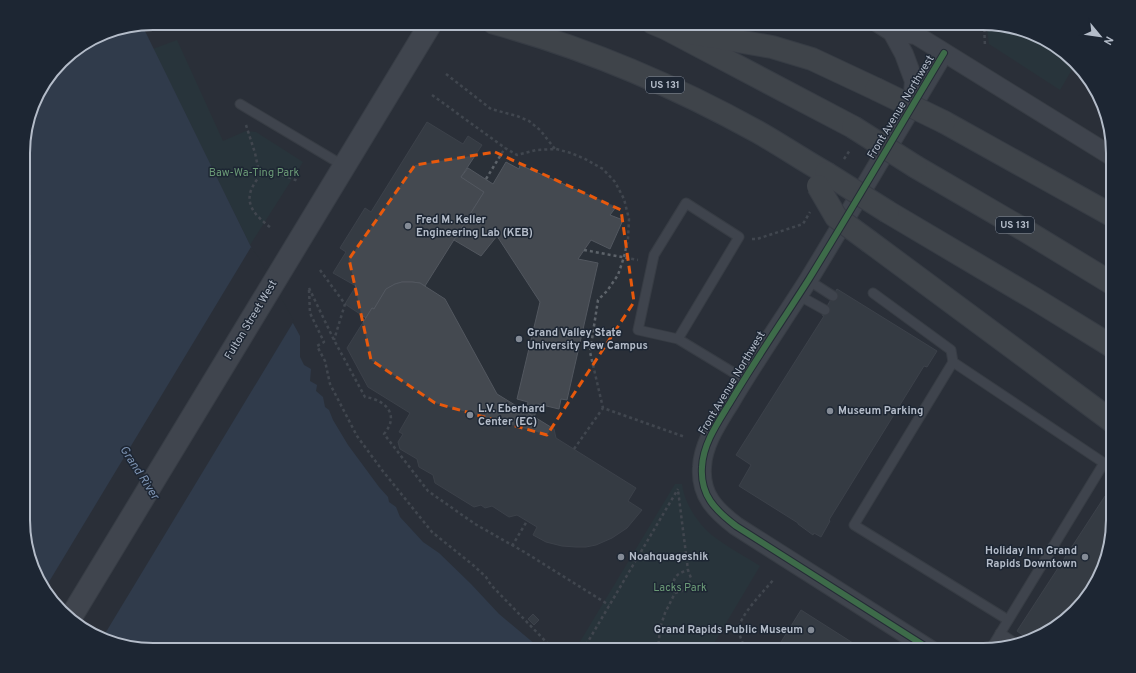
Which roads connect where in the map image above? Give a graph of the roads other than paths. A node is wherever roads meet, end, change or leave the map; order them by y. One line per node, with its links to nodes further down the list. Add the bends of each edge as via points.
1 (427, 30): 11 (main road, Fulton Street West)
2 (518, 30): 12 (highway, US 131, via 552,40 647,77 700,102 758,132 804,160)
3 (667, 30): 15 (highway, US 131, bridge, via 853,127)
4 (681, 30): 13 (highway, bridge, via 772,47 812,59 944,122)
5 (886, 30): 9 (street, via 904,54 914,81)
6 (894, 30): 7 (street, via 916,35)
7 (944, 53): 9 (street, Front Avenue Northwest); 10 (street)
8 (240, 104): 11 (lane)
9 (912, 107): 14 (street, Front Avenue Northwest)
10 (1106, 153)
11 (344, 166): 26 (main road, Fulton Street West)
12 (822, 180): 21 (highway, bridge, via 888,212); 24 (highway, bridge, via 836,217)
13 (1106, 212)
14 (808, 280): 17 (street, Front Avenue Northwest); 18 (lane)
15 (1106, 280)
16 (873, 293): 22 (lane, via 951,350)
17 (798, 295): 19 (lane); 23 (street, Front Avenue Northwest)
18 (833, 296)
19 (825, 310)
20 (678, 339): 20 (lane, via 739,237 686,203 654,255 638,330); 23 (lane)
21 (1106, 343)
22 (953, 362): 25 (lane); 27 (lane, via 854,525)
23 (744, 379): 30 (street, Front Avenue Northwest, via 705,448 702,473 703,486 709,500 720,514 736,526)
24 (1106, 417)
25 (1104, 464): 27 (lane)
26 (73, 614)
27 (1008, 620): 28 (lane)
28 (1000, 633): 29 (lane); 31 (lane)
29 (1010, 640)
30 (920, 643)
31 (994, 643)

